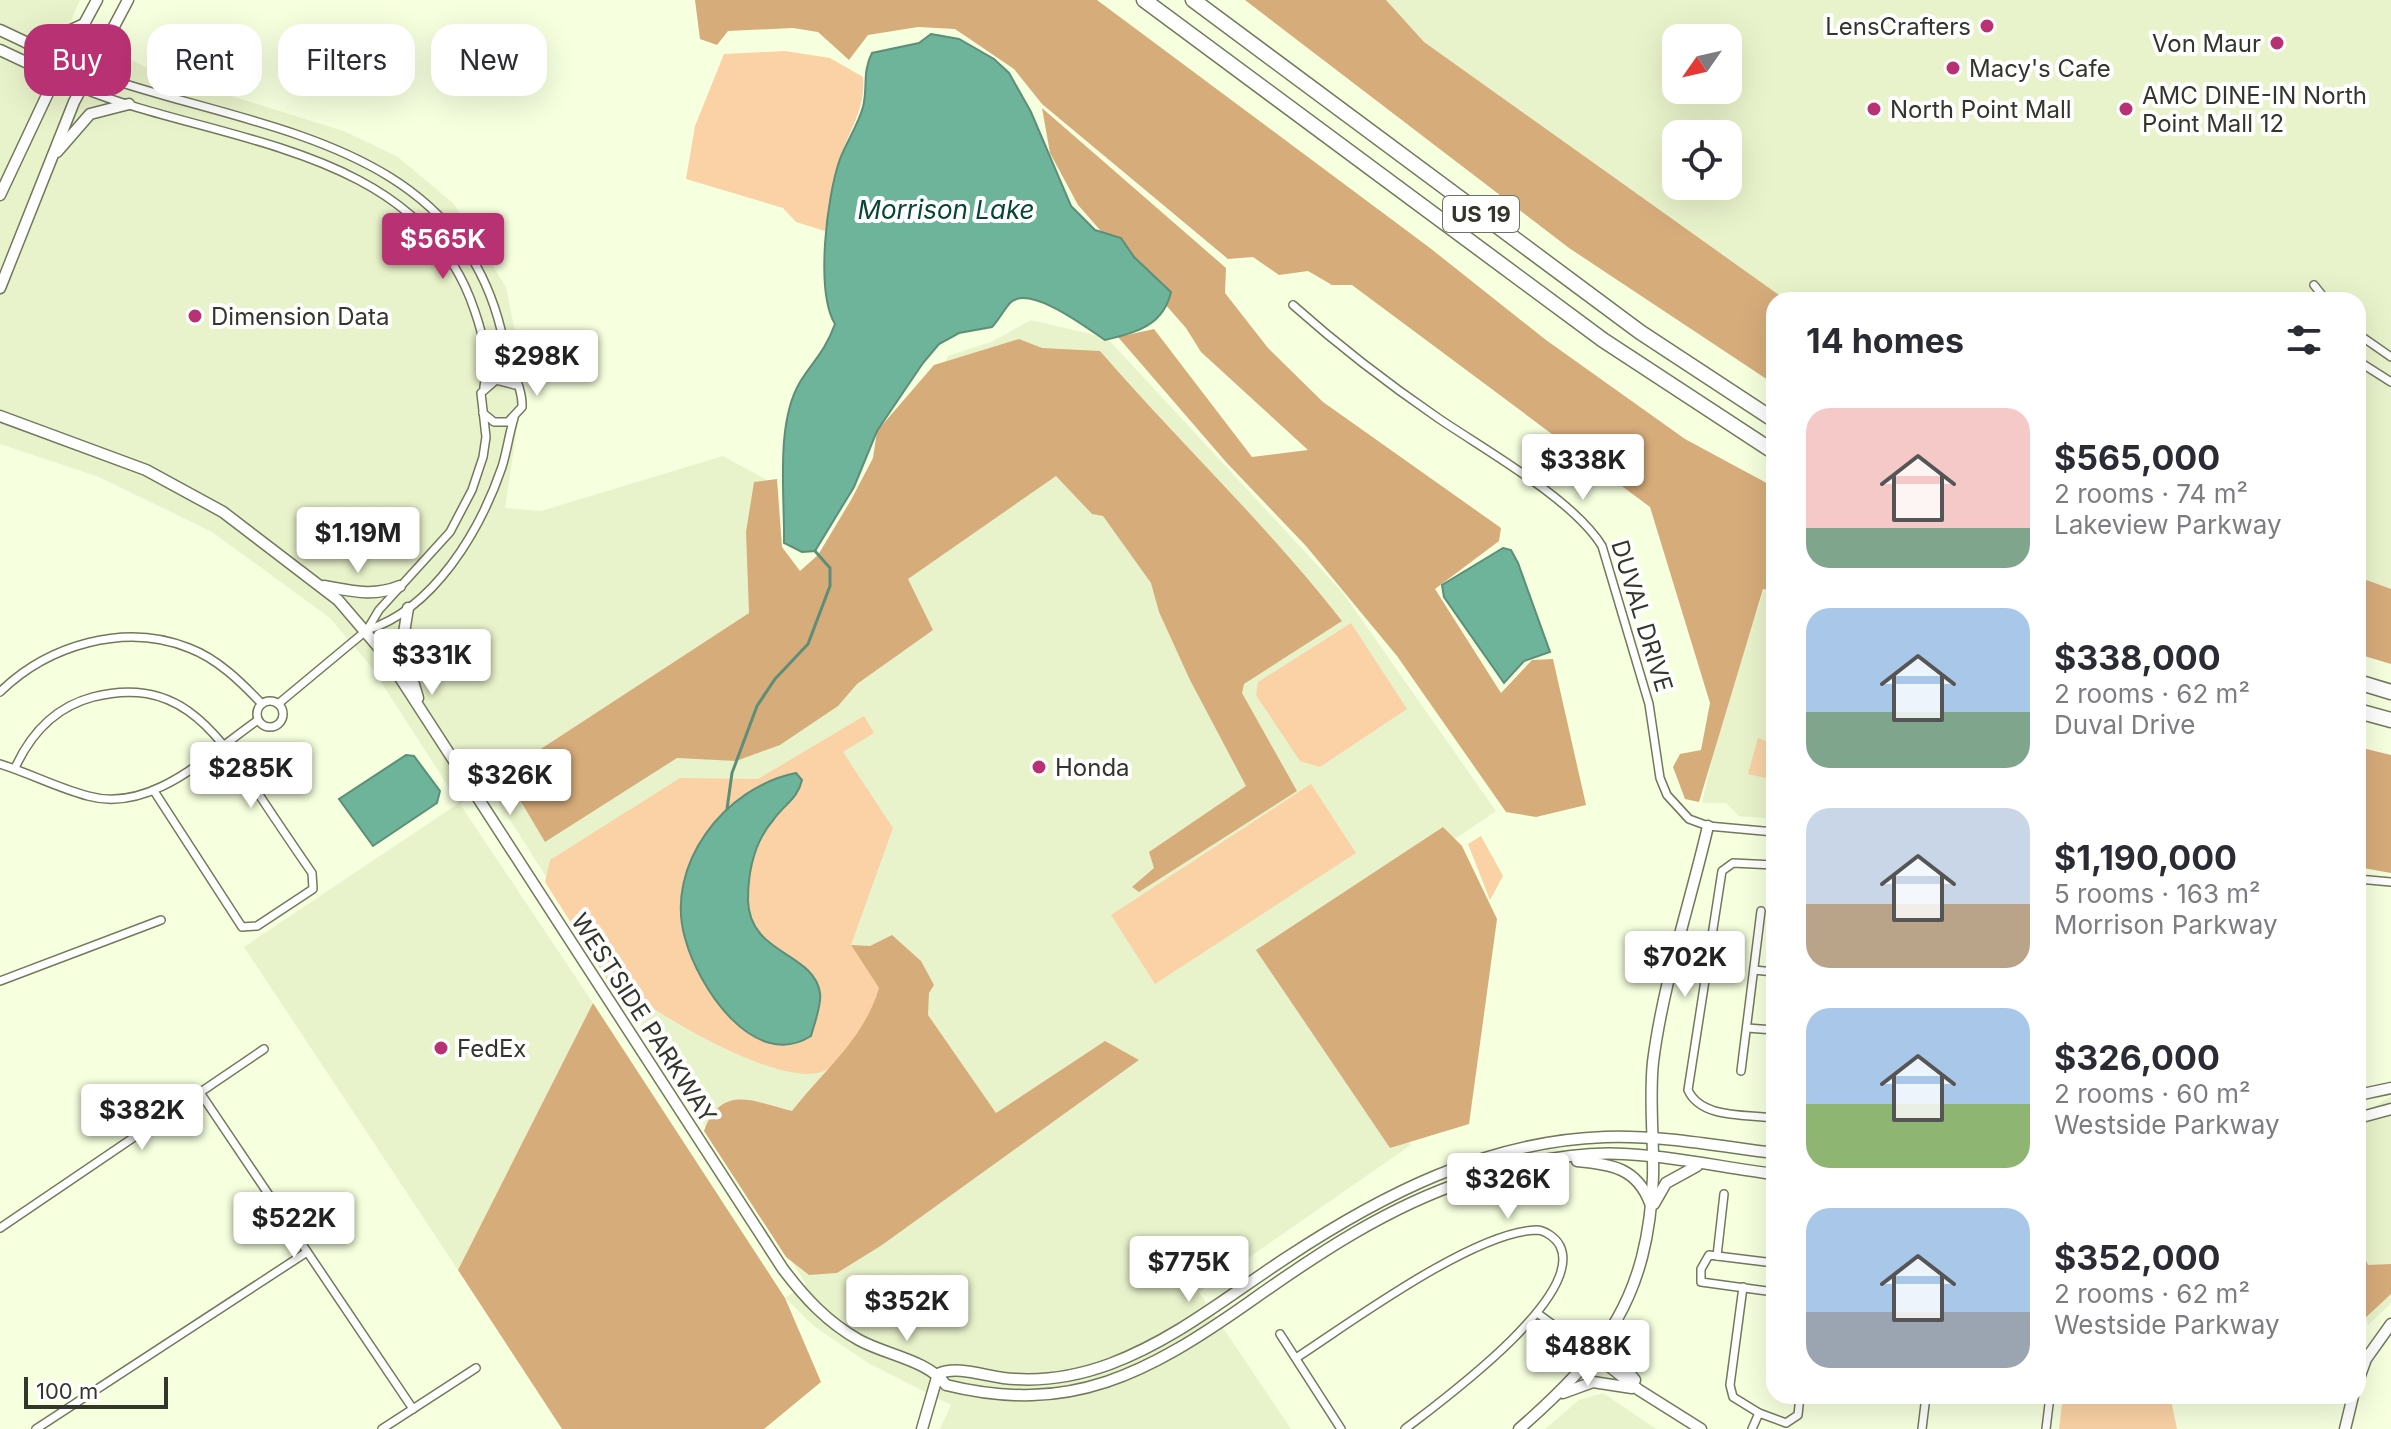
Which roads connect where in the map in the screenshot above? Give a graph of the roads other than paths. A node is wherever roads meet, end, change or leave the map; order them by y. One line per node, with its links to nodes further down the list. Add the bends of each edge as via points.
1 (97, 0): 5 (main road)
2 (128, 0): 6 (main road)
3 (1144, 0): 34 (highway, US 19, via 1628,358)
4 (1193, 0): 31 (highway, US 19, via 1596,300)
5 (83, 24)
6 (115, 24)
7 (0, 30): 8 (main road)
8 (24, 42)
9 (0, 50): 10 (main road)
10 (24, 61)
11 (131, 85): 17 (street, via 347,151)
12 (47, 96): 19 (main road)
13 (77, 96): 16 (main road)
14 (105, 96): 15 (street)
15 (129, 104): 16 (main road, via 85,119); 18 (street, via 339,169)
16 (44, 170): 21 (main road)
17 (388, 173): 18 (street); 28 (street, via 433,209 469,256 499,321)
18 (377, 190): 29 (street, via 423,227 466,289 487,359)
19 (0, 195)
20 (2314, 285): 22 (street)
21 (0, 288)
22 (2320, 292)
23 (1293, 305): 52 (street, DUVAL DRIVE, via 1350,356 1595,533 1643,681 1660,778 1682,814)
24 (2366, 340): 25 (street)
25 (2391, 357)
26 (2366, 366): 27 (street)
27 (2391, 382)
28 (516, 386): 29 (street, via 504,380); 33 (street, via 522,407)
29 (484, 387): 30 (street, via 479,400)
30 (483, 413): 33 (street, via 494,422); 36 (street, via 486,438 472,490 450,532)
31 (1766, 415)
32 (0, 416): 35 (main road, WESTSIDE PARKWAY, via 106,453 185,490 223,512)
33 (514, 418): 37 (street, via 490,498 467,542)
34 (1766, 447)
35 (320, 586): 36 (main road, via 382,594); 38 (main road, WESTSIDE PARKWAY)
36 (400, 586): 38 (street)
37 (408, 608): 38 (street, via 390,623); 45 (main road, via 402,632 405,662)
38 (367, 630): 43 (street); 45 (main road, WESTSIDE PARKWAY)
39 (2366, 684): 41 (highway)
40 (0, 692): 42 (street, via 34,665 70,647 143,638 188,647 210,658)
41 (2391, 692)
42 (262, 704): 43 (street); 46 (street)
43 (278, 704): 46 (street, via 283,715 277,726)
44 (2366, 713): 47 (highway)
45 (426, 718): 94 (main road, WESTSIDE PARKWAY, via 790,1279 847,1333)
46 (258, 720): 48 (street)
47 (2391, 720)
48 (224, 744): 50 (street, via 201,718 175,702 142,694 104,694 56,714 33,736); 51 (street); 51 (street, via 312,873 315,884 309,893 257,926 242,927)
49 (0, 764): 50 (street)
50 (15, 768): 51 (street, via 100,798)
51 (154, 791)
52 (1708, 826): 53 (street); 72 (main road, via 1655,1049)
53 (1766, 831)
54 (1766, 865): 71 (street, via 1733,863 1722,871 1688,1090 1704,1109)
55 (2366, 880): 56 (street)
56 (2391, 882)
57 (1761, 911): 59 (street)
58 (161, 920): 61 (street)
59 (1754, 970): 60 (street); 62 (street)
60 (1766, 971)
61 (0, 981)
62 (1747, 1028): 63 (street); 65 (street)
63 (1766, 1029)
64 (264, 1049): 68 (street)
65 (1741, 1071)
66 (2391, 1088): 67 (main road)
67 (2366, 1093)
68 (201, 1094): 80 (street); 81 (street)
69 (2391, 1109): 70 (main road)
70 (2366, 1116)
71 (1766, 1117)
72 (1654, 1138): 73 (main road, WESTSIDE PARKWAY); 74 (main road); 94 (main road, WESTSIDE PARKWAY, via 1604,1137 1542,1145 1439,1173 1339,1223 1187,1327 1085,1372 1014,1379 949,1369)
73 (1766, 1152)
74 (1653, 1159): 75 (main road, WESTSIDE PARKWAY, via 1605,1154); 76 (main road, WESTSIDE PARKWAY); 79 (main road)
75 (1555, 1160): 79 (main road, via 1622,1168 1644,1188); 94 (main road, WESTSIDE PARKWAY, via 1472,1179 1398,1209 1295,1271 1196,1341 1115,1380 1065,1392 1014,1396 946,1385)
76 (1703, 1165): 77 (main road, WESTSIDE PARKWAY); 79 (main road, via 1666,1183)
77 (1766, 1173)
78 (1724, 1194): 82 (street)
79 (1651, 1210): 87 (main road, via 1643,1262)
80 (0, 1228)
81 (307, 1252): 101 (street); 104 (street)
82 (1717, 1256): 83 (street); 84 (street, via 1709,1255 1701,1282)
83 (1766, 1262)
84 (1743, 1287): 85 (street); 102 (street, via 1730,1385 1733,1397)
85 (1766, 1291)
86 (1537, 1313): 90 (street); 91 (street, via 1562,1264 1561,1246 1538,1230 1505,1238 1434,1269); 108 (street, via 1477,1374)
87 (1618, 1318): 90 (main road); 103 (main road, via 1622,1364)
88 (2391, 1324): 92 (main road)
89 (1280, 1334): 91 (street)
90 (1595, 1355): 95 (main road); 96 (main road)
91 (1296, 1358): 107 (street)
92 (2366, 1359)
93 (476, 1368): 101 (street)
94 (938, 1374): 106 (main road)
95 (1639, 1390): 96 (main road, via 1593,1382); 103 (main road)
96 (1557, 1395): 109 (main road)
97 (1799, 1404): 102 (street, via 1792,1422)
98 (1925, 1404): 112 (street)
99 (2049, 1404): 113 (street)
100 (2351, 1404): 114 (main road)
101 (413, 1409): 105 (street)
102 (1759, 1413): 111 (street)
103 (1676, 1415): 110 (main road)
104 (36, 1429)
105 (382, 1429)
106 (922, 1429)
107 (1341, 1429)
108 (1405, 1429)
109 (1519, 1429)
110 (1701, 1429)
111 (1752, 1429)
112 (1922, 1429)
113 (2046, 1429)
114 (2345, 1429)

